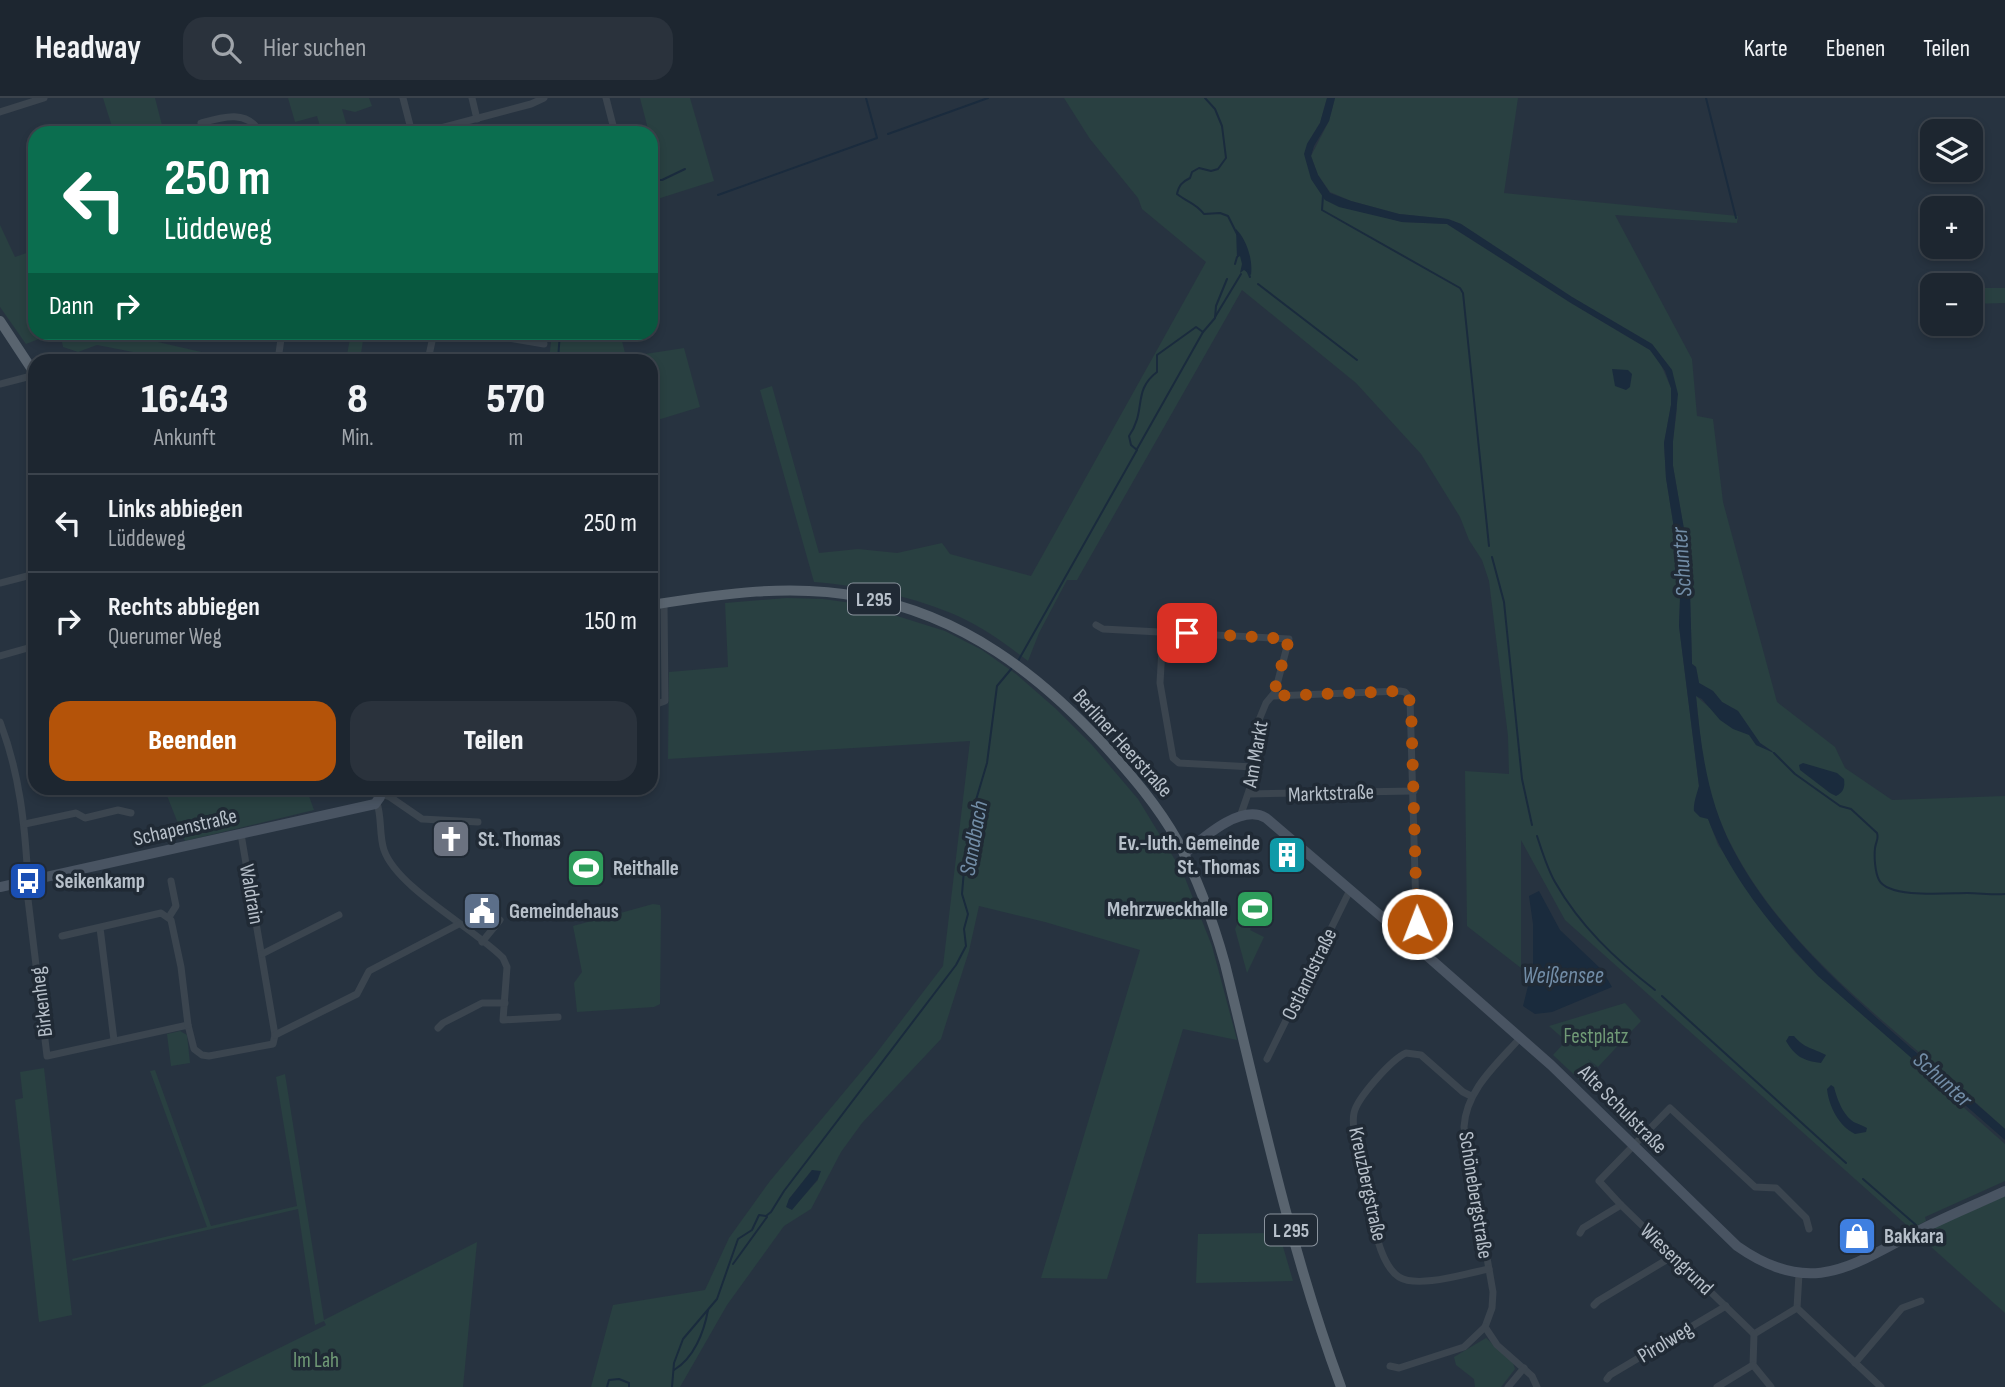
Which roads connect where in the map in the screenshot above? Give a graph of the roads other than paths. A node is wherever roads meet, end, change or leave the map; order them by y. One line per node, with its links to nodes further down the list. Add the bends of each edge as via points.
1 (5, 98): 7 (street)
2 (44, 98): 7 (street)
3 (403, 98): 12 (street)
4 (472, 98): 9 (street)
5 (606, 98): 14 (street)
6 (542, 99): 9 (street)
7 (9, 109): 8 (street)
8 (0, 112)
9 (477, 119): 13 (street)
10 (201, 123): 11 (street, via 226,116 240,117)
11 (256, 126)
12 (410, 126)
13 (450, 126)
14 (613, 126)
15 (0, 321): 18 (main road)
16 (521, 340): 17 (street)
17 (544, 344)
18 (28, 363)
19 (28, 376): 20 (street)
20 (0, 384)
21 (28, 577): 22 (street)
22 (0, 583)
23 (664, 603): 24 (main road, Berliner Heerstraße / L 295); 30 (street, via 665,701); 43 (main road, Berliner Heerstraße / L 295, via 727,593 793,590 861,596 974,636 1024,669 1085,724 1125,767)
24 (658, 604)
25 (1096, 625): 26 (street)
26 (1163, 631): 29 (street, Am Markt, via 1289,639); 32 (street, via 1160,683 1172,758 1179,763)
27 (28, 648): 28 (street)
28 (0, 656)
29 (1273, 696): 32 (street, Am Markt, via 1259,720); 33 (street, via 1405,692 1411,704)
30 (658, 704)
31 (0, 722): 41 (street, via 12,756)
32 (1253, 767): 34 (street, Am Markt)
33 (1414, 790): 34 (street, Marktstraße); 55 (street)
34 (1249, 794): 39 (street, Am Markt)
35 (376, 795): 42 (street, Schapenstraße, via 338,813)
36 (378, 795): 51 (street, via 389,860)
37 (382, 795): 40 (street, via 422,819)
38 (131, 813): 41 (street, via 118,810 85,818 76,813)
39 (1241, 814): 43 (street); 47 (street, Alte Schulstraße, via 1266,818)
40 (478, 822)
41 (25, 824): 44 (street)
42 (241, 834): 44 (street, Schapenstraße); 56 (street, Waldrain)
43 (1184, 854): 85 (main road, Berliner Heerstraße / L 295, via 1222,953 1297,1253)
44 (28, 881): 46 (street, Schapenstraße); 63 (street, Birkenheg, via 47,1056)
45 (171, 881): 49 (street, via 176,906)
46 (0, 887)
47 (1350, 890): 55 (street, Alte Schulstraße); 64 (street, Ostlandstraße)
48 (339, 915): 56 (street, Waldrain)
49 (169, 917): 52 (street, via 162,913); 59 (street)
50 (500, 920): 54 (street)
51 (458, 924): 54 (street); 61 (street, via 369,971 357,994)
52 (100, 928): 53 (street); 63 (street)
53 (62, 936)
54 (482, 942): 57 (street, via 506,962)
55 (1417, 947): 62 (street, Alte Schulstraße)
56 (262, 954): 61 (street, Waldrain)
57 (505, 1003): 58 (street, via 503,1020); 60 (street, via 482,1003)
58 (558, 1017)
59 (188, 1025): 61 (street, via 194,1049 202,1055 270,1046); 63 (street, Birkenheg)
60 (438, 1028)
61 (275, 1037)
62 (1520, 1038): 65 (street, Schönebergstraße); 66 (street, Alte Schulstraße)
63 (114, 1040)
64 (1267, 1059)
65 (1471, 1096): 72 (street, Schönebergstraße, via 1464,1127); 72 (street, Kreuzbergstraße, via 1421,1055 1406,1053 1357,1104 1353,1122 1368,1205 1392,1271 1416,1281)
66 (1632, 1146): 68 (street, Wiesengrund, via 1599,1181); 69 (street, via 1667,1109 1674,1109 1755,1187 1776,1188 1806,1218); 73 (street, Alte Schulstraße, via 1737,1246 1759,1261)
67 (2005, 1191): 73 (street, Alte Schulstraße, via 1847,1268)
68 (1620, 1205): 70 (street); 71 (street, Wiesengrund)
69 (1810, 1229)
70 (1580, 1233)
71 (1673, 1256): 75 (street); 76 (street, Wiesengrund)
72 (1489, 1269): 78 (street, Schönebergstraße, via 1493,1300)
73 (1799, 1274): 77 (street)
74 (1921, 1301): 80 (street, via 1902,1307)
75 (1594, 1306)
76 (1726, 1306): 79 (street, Wiesengrund); 84 (street, Pirolweg)
77 (1797, 1308): 79 (street); 80 (street)
78 (1485, 1327): 82 (street, via 1464,1347 1399,1368); 83 (street, via 1497,1345)
79 (1755, 1334): 81 (street)
80 (1855, 1363): 90 (street)
81 (1753, 1365): 88 (street); 89 (street)
82 (1391, 1366)
83 (1524, 1368): 86 (street); 87 (street)
84 (1606, 1380)
85 (1341, 1387)
86 (1508, 1387)
87 (1537, 1387)
88 (1717, 1387)
89 (1771, 1387)
90 (1881, 1387)

